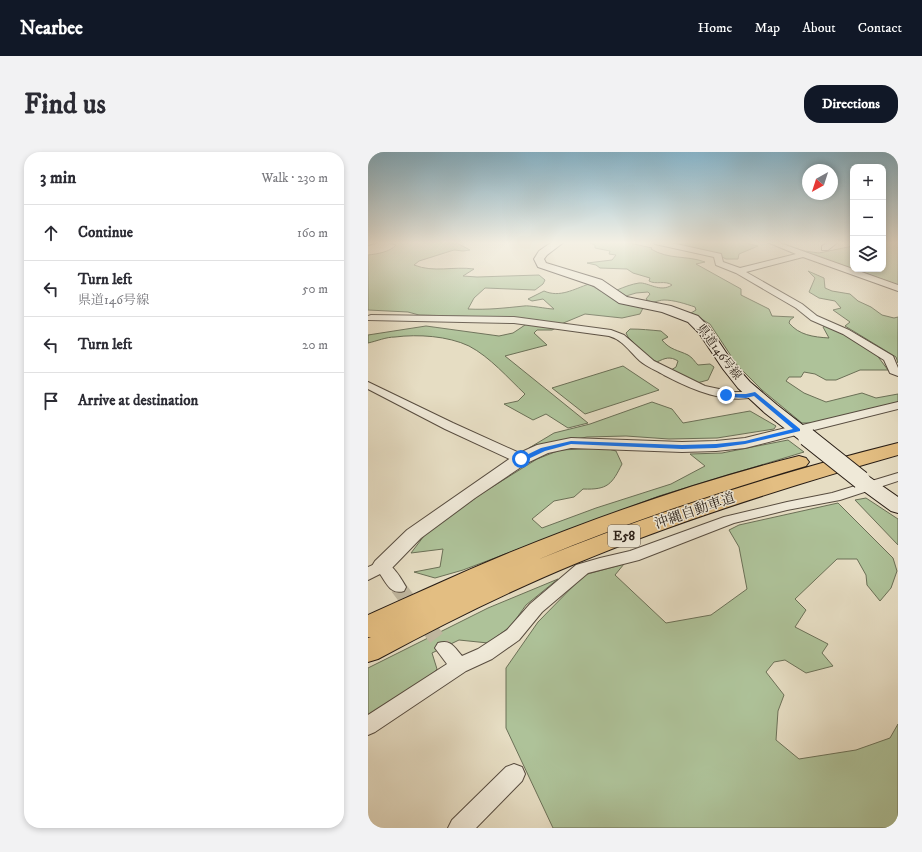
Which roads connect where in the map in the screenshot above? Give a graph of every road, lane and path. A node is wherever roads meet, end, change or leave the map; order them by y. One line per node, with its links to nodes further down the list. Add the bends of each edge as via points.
1 (563, 274): 8 (main road, 県道146号線, via 598,283 623,300 671,310 693,319 704,330 728,366)
2 (743, 274): 6 (street, via 799,306 814,318 846,332 889,358 894,371)
3 (858, 274): 4 (street)
4 (898, 288)
5 (371, 318): 8 (street, via 514,320 611,333 625,339 645,359 693,386 726,395)
6 (898, 373)
7 (368, 385): 13 (street, via 448,426)
8 (755, 394): 10 (main road, 県道146号線)
9 (898, 404): 10 (street)
10 (802, 434): 13 (street, via 716,446 571,443 543,449); 15 (main road, 県道146号線, bridge)
11 (898, 434): 19 (highway, 沖縄自動車道 / E58, via 709,488 607,523 474,578)
12 (898, 449): 21 (highway, 沖縄自動車道 / E58, via 816,471 622,536 479,596)
13 (521, 459): 17 (street, via 414,534)
14 (898, 477): 15 (street)
15 (865, 484): 16 (main road, 県道146号線); 22 (street, via 835,497 729,520 633,556 582,570 536,608 513,635 485,654)
16 (898, 507)
17 (375, 570): 18 (street)
18 (398, 587)
19 (368, 627)
20 (444, 648): 22 (street)
21 (368, 651)
22 (459, 666): 23 (street)
23 (368, 726)
24 (514, 774): 25 (street)
25 (460, 828)

